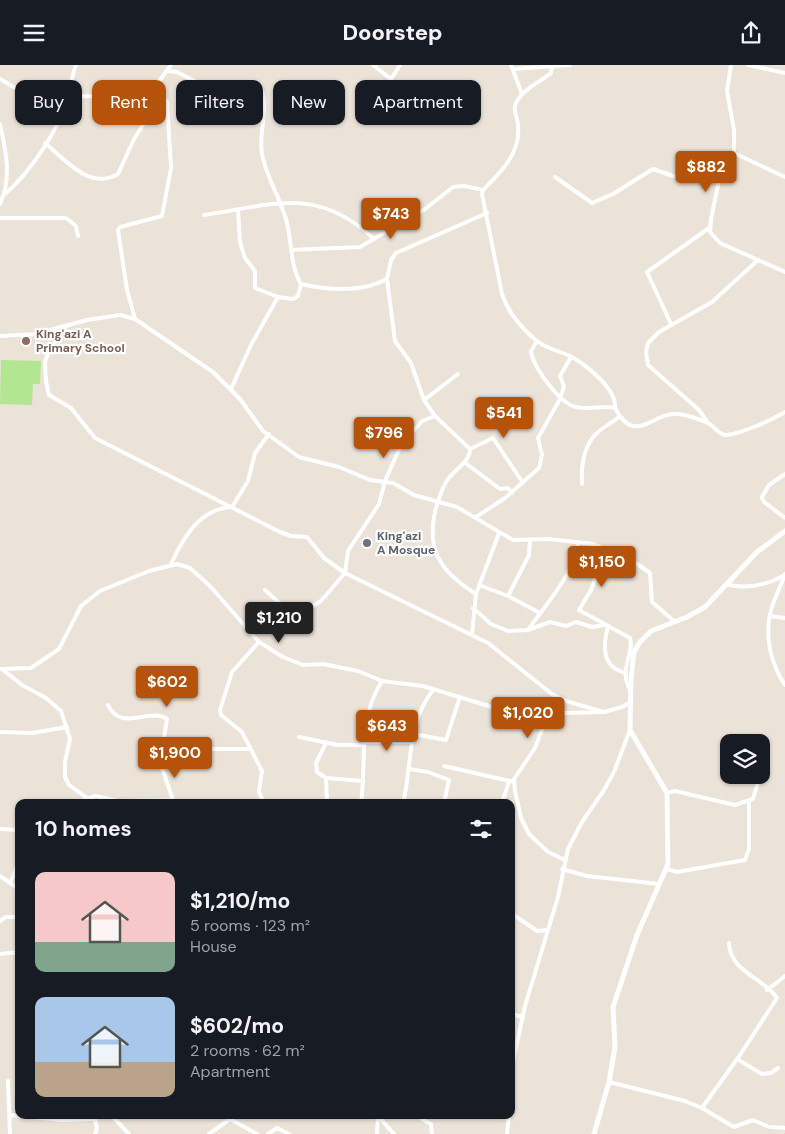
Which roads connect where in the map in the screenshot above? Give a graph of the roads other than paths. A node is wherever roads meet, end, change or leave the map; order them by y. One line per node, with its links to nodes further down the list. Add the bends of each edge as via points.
1 (76, 65): 13 (street)
2 (172, 65): 10 (street)
3 (374, 65): 4 (street, via 391,79)
4 (400, 65)
5 (570, 65): 8 (street)
6 (731, 65): 22 (street, via 728,91)
7 (748, 65): 11 (street)
8 (552, 66): 9 (street); 16 (street, via 551,73)
9 (512, 67): 16 (street)
10 (168, 71): 14 (street); 30 (street, via 181,73 206,87 260,85 265,112 262,154)
11 (785, 73)
12 (0, 79): 15 (street)
13 (72, 80)
14 (160, 80)
15 (15, 86)
16 (522, 94): 28 (street, via 514,107 518,125 515,152)
17 (166, 101): 45 (street, via 171,168 164,213 120,227 118,233)
18 (0, 124): 23 (street)
19 (56, 125): 21 (street)
20 (144, 125): 21 (street, via 114,176 94,177 79,173)
21 (45, 143): 29 (street)
22 (734, 153): 25 (street); 27 (street)
23 (7, 155): 24 (street); 29 (street, via 8,178)
24 (0, 156)
25 (721, 171): 26 (street, via 682,179 653,169 592,203); 36 (street)
26 (555, 177)
27 (785, 177)
28 (483, 190): 33 (street); 38 (street, via 453,187 425,209)
29 (4, 195): 31 (street)
30 (280, 203): 32 (street); 38 (street, via 310,203 326,207 353,221); 39 (street)
31 (0, 204)
32 (238, 209): 34 (street); 44 (street, via 240,242 245,258 255,271 255,288)
33 (487, 213): 42 (street, via 396,253); 49 (street, via 504,301)
34 (204, 215)
35 (0, 218): 37 (street, via 66,218 76,226)
36 (709, 228): 40 (street, via 720,243); 46 (street, via 647,272)
37 (78, 236)
38 (374, 239): 39 (street, via 360,247)
39 (291, 250): 43 (street)
40 (758, 260): 41 (street); 46 (street, via 712,302)
41 (785, 272)
42 (387, 279): 43 (street, via 372,285 341,289); 54 (street, via 396,341 411,363)
43 (301, 284): 44 (street, via 295,298)
44 (278, 297): 52 (street)
45 (135, 319): 47 (street, via 120,315); 52 (street)
46 (671, 324): 59 (street, via 648,343 648,365 699,409)
47 (67, 325): 48 (street, via 35,334); 69 (street, via 48,353 46,381 49,395 71,408 95,438)
48 (0, 336)
49 (537, 341): 50 (street); 53 (street, via 531,351 532,359)
50 (572, 357): 53 (street, via 560,376 564,386); 55 (street, via 612,394)
51 (458, 374): 54 (street)
52 (231, 389): 60 (street)
53 (560, 399): 55 (street, via 577,407); 65 (street, via 539,435 542,455 539,468)
54 (424, 400): 57 (street)
55 (615, 408): 58 (street)
56 (785, 412): 59 (street, via 728,435)
57 (436, 416): 61 (street); 64 (street, via 422,421 401,445)
58 (619, 417): 59 (street, via 625,423 646,425 677,413); 66 (street, via 597,432 588,446 582,461)
59 (708, 423)
60 (269, 434): 64 (street, via 299,457 339,467 370,480); 69 (street, via 255,453 248,481)
61 (470, 449): 62 (street); 65 (street, via 493,438)
62 (464, 462): 67 (street, via 500,489 507,488); 68 (street, via 447,480)
63 (785, 475): 71 (street, via 769,485 762,497)
64 (385, 481): 68 (street); 78 (street, via 379,504 348,551)
65 (523, 483): 67 (street)
66 (582, 484)
67 (512, 493): 70 (street)
68 (438, 503): 70 (street); 83 (street, via 431,533 438,559 457,582)
69 (232, 507): 77 (street, via 211,512 197,522); 78 (street, via 286,535 307,537 324,558)
70 (476, 517): 73 (street)
71 (785, 518)
72 (785, 531): 81 (street, via 757,552)
73 (499, 533): 74 (street, via 513,541); 80 (street)
74 (530, 540): 75 (street); 84 (street, via 529,555)
75 (578, 542): 76 (street); 86 (street, via 572,563)
76 (606, 549): 89 (street, via 648,570 652,602); 90 (street, via 591,590 579,610)
77 (171, 563): 93 (street, via 190,568); 94 (street, via 108,587 88,599 59,649 41,661 26,669)
78 (345, 573): 82 (street, via 321,601 295,617); 92 (street)
79 (785, 575): 81 (street, via 753,586); 87 (street)
80 (478, 585): 83 (street); 84 (street)
81 (728, 585): 89 (street, via 705,607)
82 (265, 589)
83 (476, 594): 85 (street)
84 (508, 596): 86 (street)
85 (473, 608): 91 (street, via 499,629); 92 (street)
86 (540, 613): 91 (street)
87 (770, 616): 88 (street); 97 (street, via 770,649)
88 (785, 618)
89 (674, 621): 99 (street, via 651,631 637,645 633,656)
90 (606, 626): 91 (street, via 576,623 566,626 550,622); 95 (street, via 605,658 615,669); 95 (street, via 631,640)
91 (528, 629)
92 (472, 635): 103 (street, via 500,651 552,694)
93 (259, 642): 96 (street, via 300,664 325,664 363,672); 113 (street, via 232,672 220,707 220,713 242,732)
94 (1, 669): 105 (street, via 54,703 61,711)
95 (626, 673): 99 (street, via 626,683)
96 (382, 681): 98 (street); 112 (street, via 368,707)
97 (785, 685)
98 (433, 690): 100 (street); 108 (street, via 420,710)
99 (631, 691): 101 (street)
100 (460, 697): 104 (street, via 509,711); 108 (street, via 446,740)
101 (630, 702): 103 (street); 106 (street)
102 (108, 705): 114 (street, via 113,714 121,717 165,718 167,726)
103 (604, 712): 104 (street)
104 (548, 714): 119 (street, via 537,743)
105 (66, 727): 107 (street, via 32,733); 122 (street, via 70,741 65,777 69,785)
106 (630, 730): 121 (street); 134 (street, via 614,772 573,836)
107 (0, 732)
108 (413, 734): 110 (street)
109 (299, 737): 111 (street)
110 (412, 742): 112 (street); 116 (street)
111 (326, 743): 112 (street); 117 (street, via 315,767)
112 (364, 743): 118 (street)
113 (250, 749): 114 (street, via 210,749); 125 (street, via 262,771 259,791)
114 (161, 755): 124 (street, via 161,766)
115 (444, 766): 119 (street)
116 (410, 769): 128 (street); 129 (street, via 449,780)
117 (326, 778): 118 (street); 126 (street)
118 (363, 781): 127 (street)
119 (511, 781): 130 (street); 134 (street, via 524,826 540,846)
120 (758, 784): 131 (street, via 754,798)
121 (667, 793): 131 (street, via 675,791 735,805); 136 (street)
122 (87, 798): 123 (street)
123 (109, 799)
124 (172, 799)
125 (262, 799)
126 (327, 799)
127 (361, 799)
128 (404, 799)
129 (445, 799)
130 (504, 799)
131 (749, 801): 136 (street, via 749,849 745,860 677,872)
132 (0, 829): 133 (street)
133 (15, 830)
134 (565, 860): 135 (street)
135 (562, 869): 140 (street, via 588,876); 145 (street, via 558,897)
136 (667, 869): 140 (street)
137 (15, 870): 139 (street)
138 (0, 877): 139 (street)
139 (11, 882): 141 (street)
140 (659, 884): 157 (street, via 632,948 612,1009 615,1047)
141 (15, 886)
142 (515, 916): 145 (street, via 537,931)
143 (15, 917): 144 (street)
144 (0, 921)
145 (547, 930): 152 (street)
146 (729, 943): 150 (street, via 742,969)
147 (15, 952): 148 (street)
148 (0, 953)
149 (785, 976): 150 (street)
150 (767, 990): 154 (street, via 776,999)
151 (515, 1015): 152 (street)
152 (523, 1017): 153 (street)
153 (515, 1053)
154 (737, 1059): 155 (street, via 762,1074); 158 (street)
155 (778, 1068)
156 (8, 1081): 159 (street)
157 (609, 1082): 158 (street); 181 (street)
158 (702, 1107): 169 (street, via 734,1127 753,1120 769,1127)
159 (10, 1115): 160 (street); 170 (street)
160 (15, 1116)
161 (45, 1119): 162 (street)
162 (78, 1119)
163 (95, 1119): 171 (street)
164 (115, 1119): 172 (street)
165 (378, 1119): 177 (street)
166 (381, 1119): 178 (street)
167 (422, 1119): 179 (street, via 432,1124)
168 (508, 1119): 180 (street)
169 (785, 1128)
170 (10, 1134)
171 (96, 1134)
172 (129, 1134)
173 (209, 1134): 174 (street, via 230,1119)
174 (257, 1134)
175 (268, 1134): 176 (street, via 276,1128)
176 (289, 1134)
177 (377, 1134)
178 (394, 1134)
179 (432, 1134)
180 (506, 1134)
181 (594, 1134)

